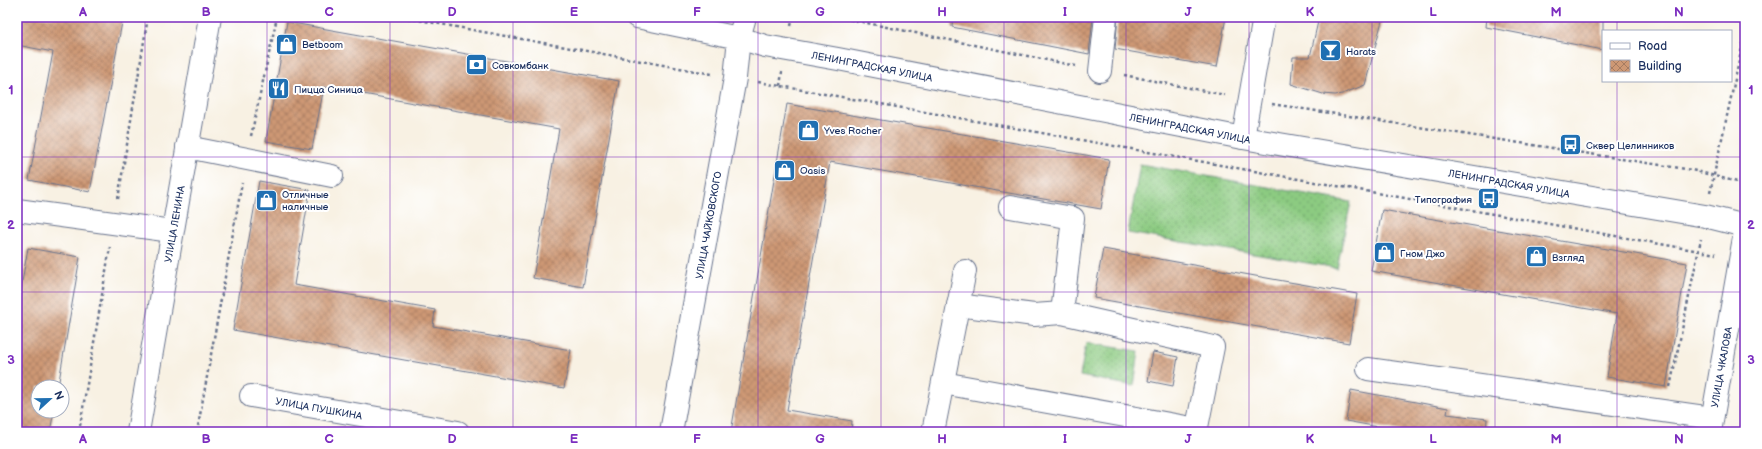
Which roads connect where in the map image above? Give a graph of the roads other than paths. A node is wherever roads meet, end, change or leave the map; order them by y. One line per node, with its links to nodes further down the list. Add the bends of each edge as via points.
1 (210, 17): 9 (main road, УЛИЦА ЛЕНИНА)
2 (637, 17): 6 (main road, ЛЕНИНГРАДСКАЯ УЛИЦА)
3 (745, 17): 6 (main road, УЛИЦА ЧАЙКОВСКОГО)
4 (1106, 17): 7 (main road)
5 (1264, 17): 8 (main road)
6 (740, 38): 8 (main road, ЛЕНИНГРАДСКАЯ УЛИЦА, via 765,46 838,58); 26 (main road, УЛИЦА ЧАЙКОВСКОГО)
7 (1100, 71)
8 (1243, 138): 13 (main road, ЛЕНИНГРАДСКАЯ УЛИЦА, via 1697,215)
9 (187, 147): 10 (main road); 14 (main road, УЛИЦА ЛЕНИНА)
10 (332, 176)
11 (1010, 207): 18 (main road, via 1073,218)
12 (17, 210): 14 (main road)
13 (1745, 226)
14 (172, 231): 24 (main road, УЛИЦА ЛЕНИНА)
15 (1745, 232): 22 (main road, УЛИЦА ЧКАЛОВА)
16 (965, 271): 17 (main road)
17 (958, 305): 18 (main road, via 1034,315); 20 (main road)
18 (1062, 313): 23 (main road, via 1213,347)
19 (1368, 369): 22 (main road)
20 (943, 383): 23 (main road); 27 (main road)
21 (251, 396): 25 (main road, УЛИЦА ПУШКИНА)
22 (1711, 425)
23 (1196, 431)
24 (138, 432)
25 (458, 432)
26 (671, 432)
27 (933, 432)

